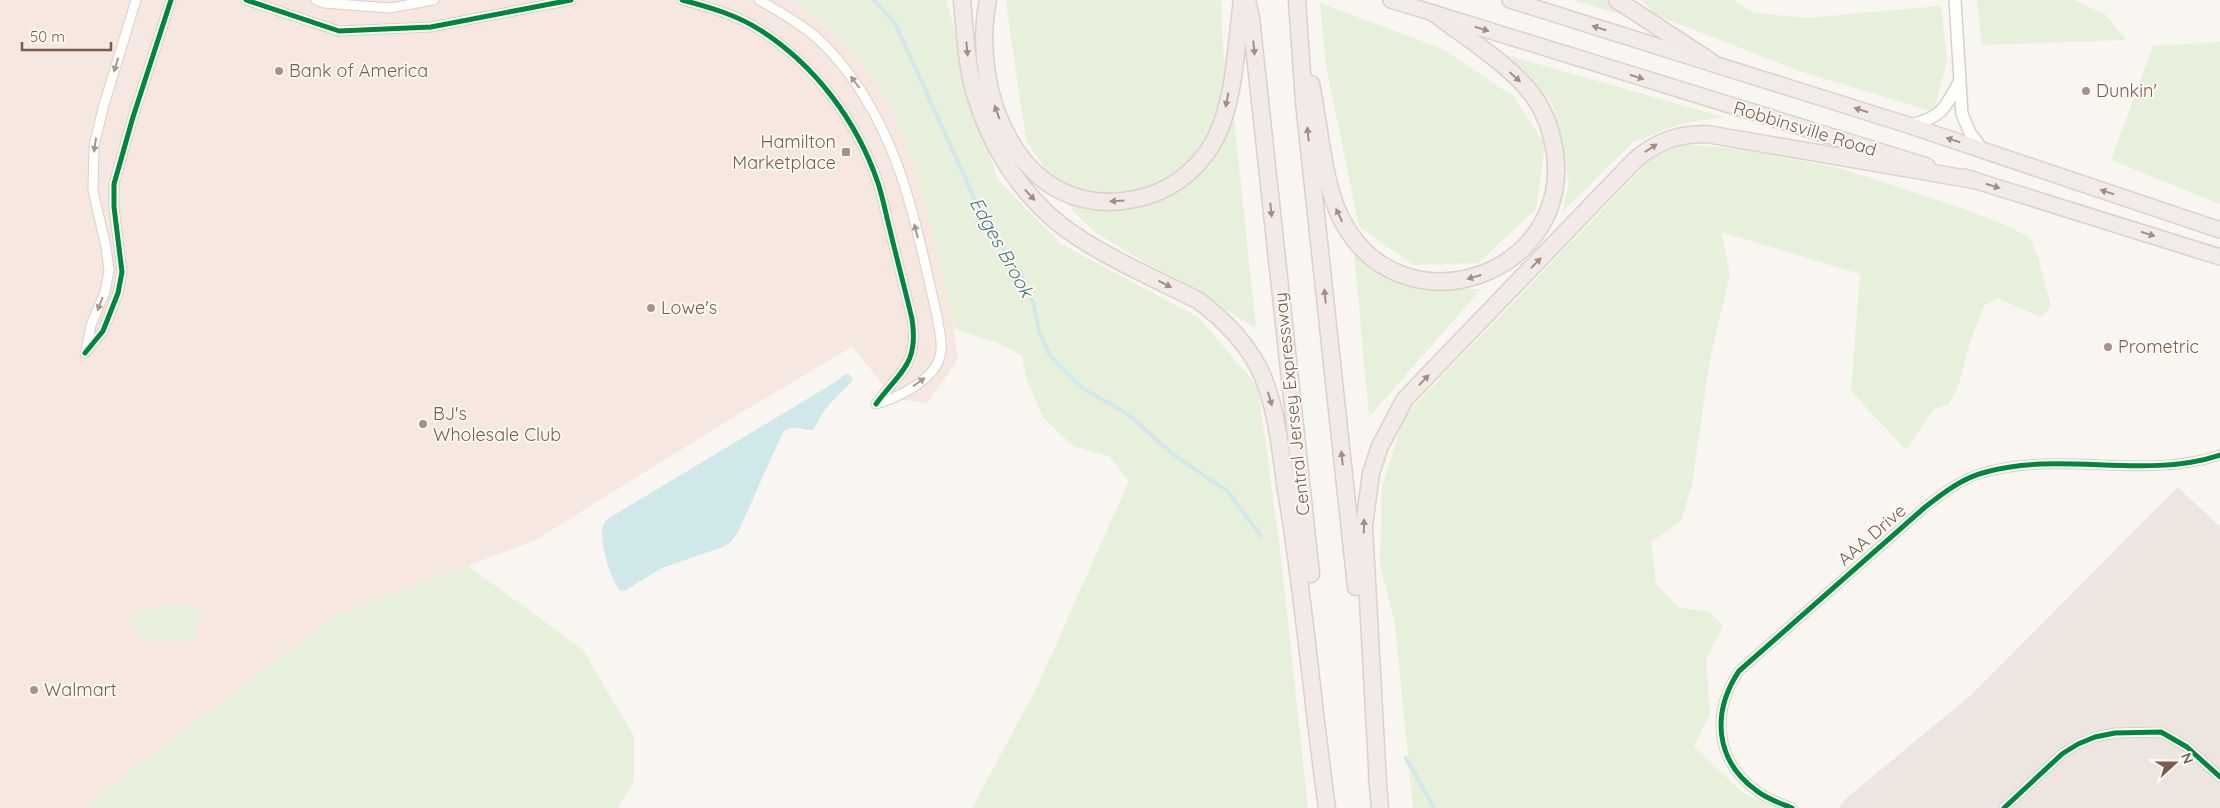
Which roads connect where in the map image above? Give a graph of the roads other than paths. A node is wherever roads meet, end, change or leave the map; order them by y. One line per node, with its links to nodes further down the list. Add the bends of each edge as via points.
1 (136, 0): 2 (street, one-way to 2, via 94,146 93,191 109,270 105,292 91,325 86,353 103,330 118,292 122,272 114,184)
2 (170, 0)
3 (246, 0): 6 (street, via 339,30 430,26)
4 (316, 0): 5 (street, via 390,8)
5 (434, 0)
6 (571, 0)
7 (682, 0): 8 (street, one-way to 8, via 715,8 758,28 816,77 846,114 879,184 915,340 901,377 890,385 876,404 899,397 930,374 940,359 937,316 903,177 868,100 834,55 808,31)
8 (758, 0)
9 (962, 0): 29 (highway, one-way to 29, via 975,94 994,144 1024,188 1062,226 1087,243 1199,301 1216,314 1245,345 1258,367 1273,410 1300,570)
10 (988, 0): 11 (highway, one-way to 10, via 1224,114 1212,144 1194,168 1170,186 1142,198 1114,202 1078,197 1047,182 1031,170 1008,139 986,72 984,40)
11 (1242, 0)
12 (1247, 0): 30 (highway, Central Jersey Expressway, one-way to 30)
13 (1391, 0): 18 (highway, Robbinsville Road)
14 (1510, 0): 19 (highway, Robbinsville Road, one-way to 14)
15 (1617, 0): 19 (highway)
16 (1955, 0): 20 (street)
17 (1297, 2): 18 (highway, one-way to 17, via 1520,80 1544,113 1556,162 1550,206 1526,245 1513,258 1481,276 1448,282 1412,278 1382,264 1355,241 1344,224 1331,194); 28 (highway, one-way to 17, via 1305,112)
18 (1435, 14): 23 (highway, Robbinsville Road, one-way to 23)
19 (1713, 63): 21 (highway, Robbinsville Road, one-way to 19)
20 (1959, 82): 21 (street, via 1950,99 1933,118); 22 (street, via 1962,114 1970,133)
21 (1908, 125): 22 (highway, Robbinsville Road, one-way to 21)
22 (1983, 150): 24 (highway, Robbinsville Road, one-way to 22)
23 (1974, 180): 25 (highway, Robbinsville Road, one-way to 25); 28 (highway, one-way to 23, via 1364,526 1371,473 1380,446 1405,399 1634,160 1667,139 1706,134)
24 (2220, 230)
25 (2220, 257)
26 (2220, 455): 32 (street, AAA Drive, via 2154,466 2017,465 1964,480 1924,508 1739,671 1730,685 1721,716 1723,744 1729,760 1746,783 1759,793)
27 (2220, 777): 33 (street, via 2187,747 2161,732 2115,733 2095,737 2062,754)
28 (1378, 784): 31 (highway)
29 (1327, 808)
30 (1336, 808)
31 (1380, 808)
32 (1792, 808)
33 (2004, 808)

